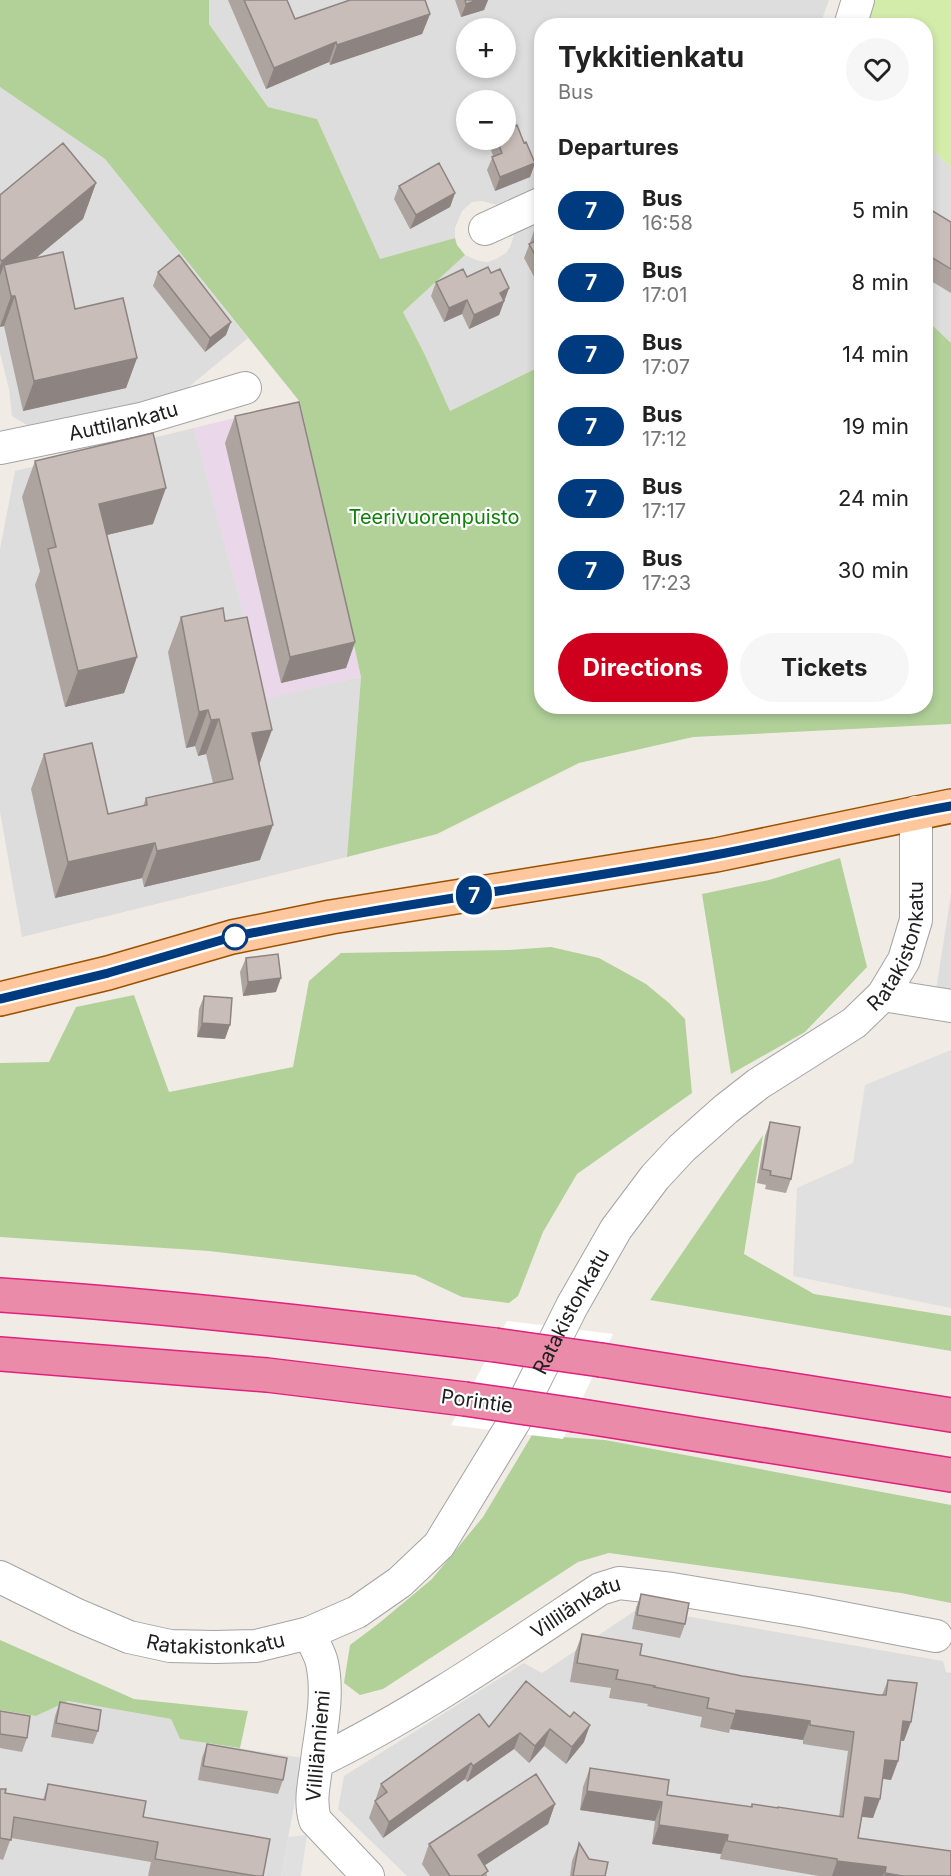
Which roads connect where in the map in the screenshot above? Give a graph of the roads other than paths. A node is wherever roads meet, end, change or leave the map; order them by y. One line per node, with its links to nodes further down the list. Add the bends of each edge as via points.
1 (858, 0): 2 (street)
2 (852, 18)
3 (534, 207): 4 (street)
4 (485, 229)
5 (245, 388): 6 (street, Auttilankatu, via 141,419)
6 (0, 448)
7 (951, 806): 8 (main road)
8 (916, 812): 10 (street, Ratakistonkatu, via 916,920 904,960); 11 (main road, via 716,855 243,935)
9 (0, 988): 11 (street)
10 (883, 995): 12 (street); 18 (street, Ratakistonkatu, via 854,1023 726,1109 655,1177 616,1229 514,1422 439,1545 400,1582 357,1612)
11 (0, 999)
12 (951, 1006)
13 (0, 1294): 15 (highway, bridge, via 279,1319 495,1345)
14 (0, 1354): 16 (highway, Porintie, bridge, via 267,1375 465,1399)
15 (951, 1414)
16 (951, 1475)
17 (0, 1577): 18 (street, Ratakistonkatu, via 77,1615 129,1636 170,1646 256,1646)
18 (309, 1633): 20 (street, Villilänniemi, via 322,1662 324,1691)
19 (936, 1636): 20 (street, Villilänkatu, via 806,1611 619,1583 600,1589 455,1684)
20 (317, 1762): 21 (street, Villilänniemi, via 312,1789 315,1820)
21 (368, 1876)

